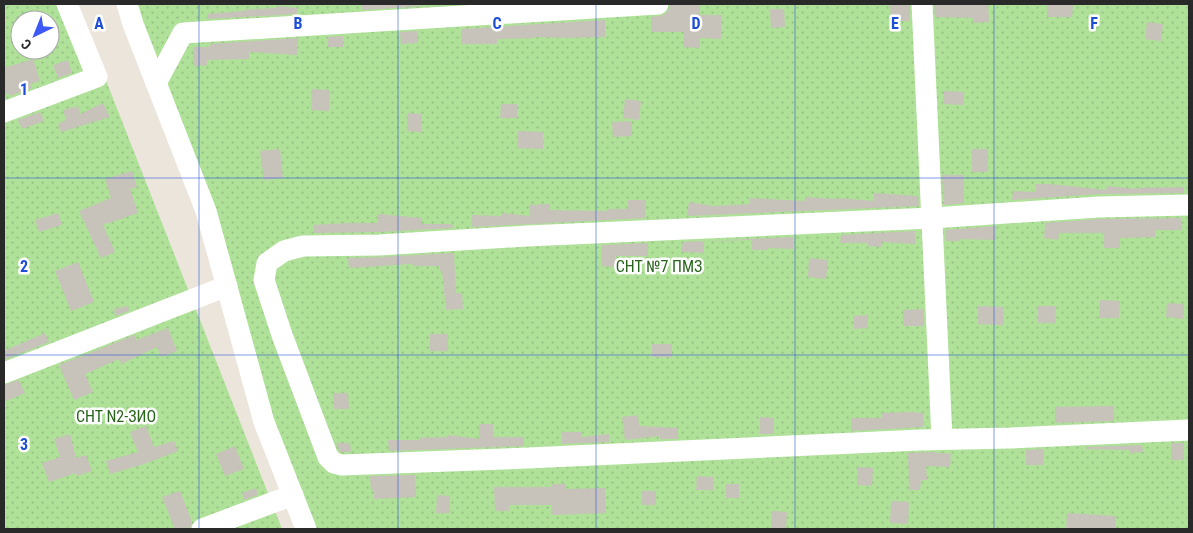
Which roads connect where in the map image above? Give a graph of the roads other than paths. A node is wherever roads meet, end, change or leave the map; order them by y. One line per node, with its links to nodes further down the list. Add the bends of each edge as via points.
1 (67, 4): 6 (street, via 97,77)
2 (127, 4): 5 (street)
3 (658, 4): 5 (street, via 183,34)
4 (922, 4): 8 (street)
5 (156, 83): 9 (street, via 206,211)
6 (4, 112)
7 (1189, 205): 8 (street)
8 (932, 218): 12 (street); 12 (street, via 303,246 284,251 267,263 264,280 328,458 342,465)
9 (227, 286): 10 (street); 13 (street, via 264,422)
10 (4, 374)
11 (1189, 430): 12 (street)
12 (942, 439)
13 (293, 495): 14 (street); 15 (street)
14 (202, 529)
15 (306, 529)

